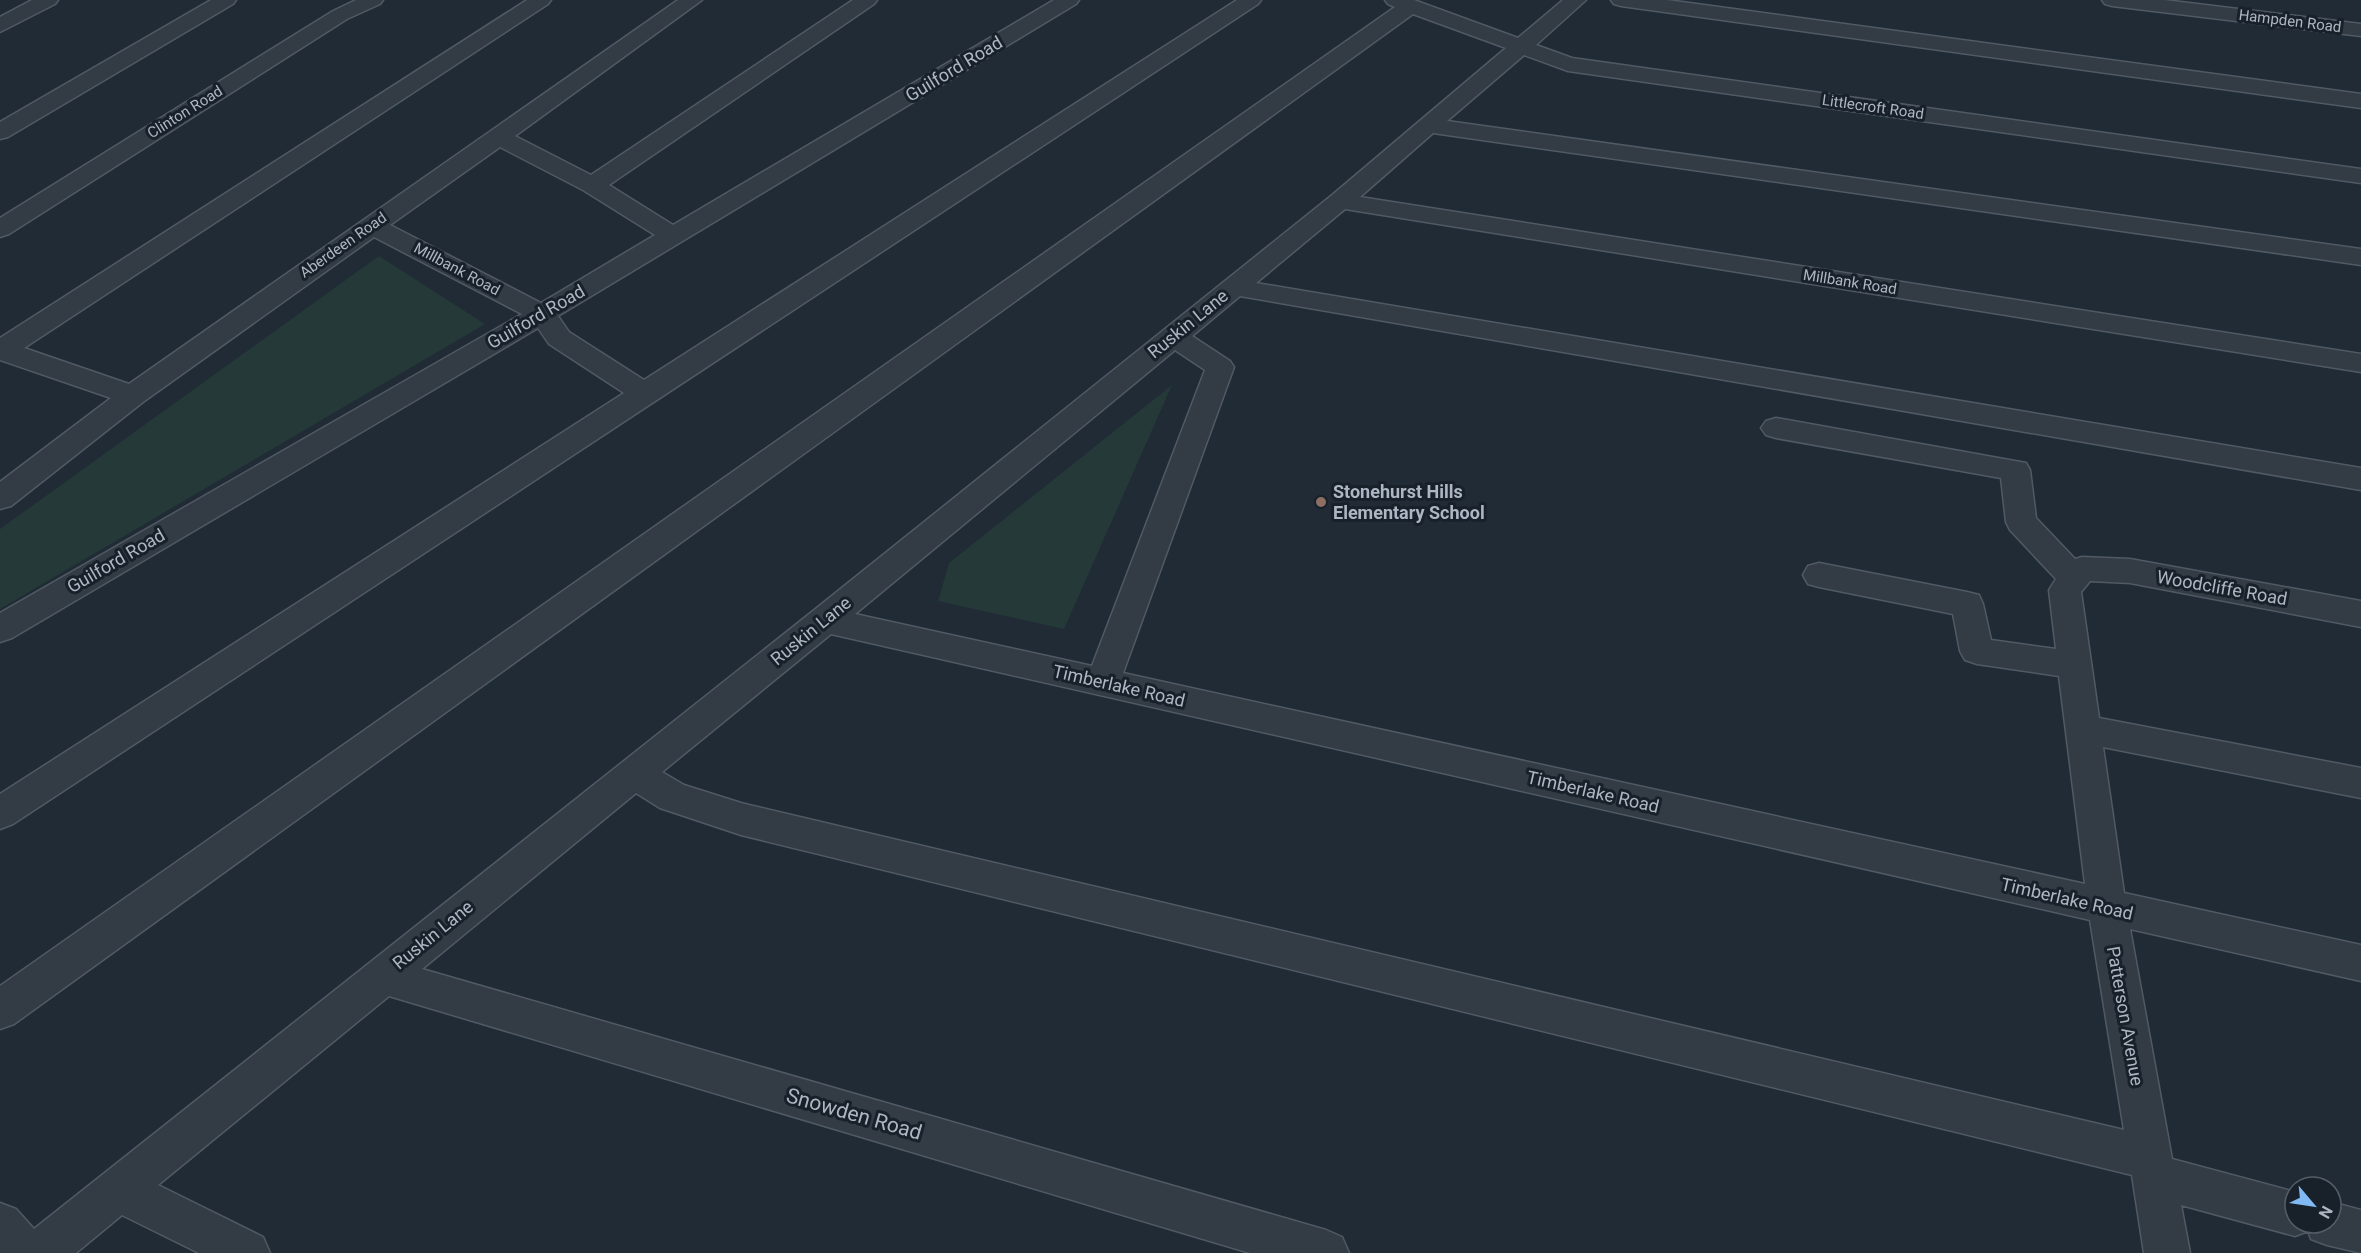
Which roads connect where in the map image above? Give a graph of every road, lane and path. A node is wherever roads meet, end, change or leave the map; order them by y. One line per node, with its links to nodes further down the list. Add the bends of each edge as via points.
1 (48, 0): 14 (street)
2 (206, 0): 18 (street)
3 (226, 0): 20 (street)
4 (373, 0): 26 (street, Clinton Road, via 340,15)
5 (541, 0): 32 (street)
6 (692, 0): 21 (street, Aberdeen Road)
7 (867, 0): 23 (street)
8 (1069, 0): 27 (street, Guilford Road)
9 (1251, 0): 34 (street)
10 (1576, 0): 16 (street, Ruskin Lane)
11 (1621, 0): 17 (street)
12 (2112, 0): 15 (street, Hampden Road)
13 (1403, 3): 16 (street, Littlecroft Road); 53 (street)
14 (0, 26)
15 (2361, 30)
16 (1524, 46): 19 (street, Ruskin Lane); 22 (street, Littlecroft Road, via 1568,64)
17 (2361, 101)
18 (0, 119)
19 (1430, 126): 24 (street, Ruskin Lane); 28 (street)
20 (0, 132)
21 (498, 136): 23 (street); 25 (street, Aberdeen Road)
22 (2361, 176)
23 (592, 185): 27 (street)
24 (1340, 201): 29 (street, Ruskin Lane); 33 (street, Millbank Road)
25 (371, 225): 30 (street, Millbank Road); 35 (street, Aberdeen Road)
26 (0, 228)
27 (674, 236): 30 (street, Guilford Road)
28 (2361, 257)
29 (1234, 287): 31 (street, Ruskin Lane); 37 (street)
30 (542, 314): 34 (street, via 559,338); 43 (street, Guilford Road)
31 (1173, 336): 42 (street, Ruskin Lane); 45 (street, via 1220,367)
32 (0, 351): 35 (street)
33 (2361, 363)
34 (645, 394): 49 (street)
35 (133, 395): 38 (street, Aberdeen Road)
36 (1776, 428): 39 (street, via 2015,470 2021,522)
37 (2361, 479)
38 (0, 498)
39 (2078, 574): 41 (street, Woodcliffe Road, via 2130,571); 44 (street, Patterson Avenue, via 2065,590)
40 (1819, 575): 44 (street, via 1967,604 1977,651)
41 (2361, 614)
42 (825, 620): 45 (street, Timberlake Road); 47 (street, Ruskin Lane)
43 (0, 628)
44 (2075, 665): 46 (street, Patterson Avenue)
45 (1103, 682): 50 (street, Timberlake Road)
46 (2083, 729): 48 (street); 50 (street, Patterson Avenue)
47 (634, 773): 52 (street, Ruskin Lane); 54 (street, via 673,797 741,819)
48 (2361, 783)
49 (0, 813)
50 (2106, 908): 51 (street, Timberlake Road); 54 (street, Patterson Avenue)
51 (2361, 963)
52 (383, 976): 55 (street, Ruskin Lane); 63 (street, Snowden Road)
53 (0, 1010)
54 (2152, 1167): 56 (street); 64 (street, Patterson Avenue)
55 (118, 1189): 61 (street, Ruskin Lane); 62 (street)
56 (2283, 1210)
57 (0, 1225): 60 (street)
58 (2343, 1227): 59 (street)
59 (2361, 1232)
60 (25, 1253)
61 (40, 1253)
62 (247, 1253)
63 (1326, 1253)
64 (2167, 1253)

